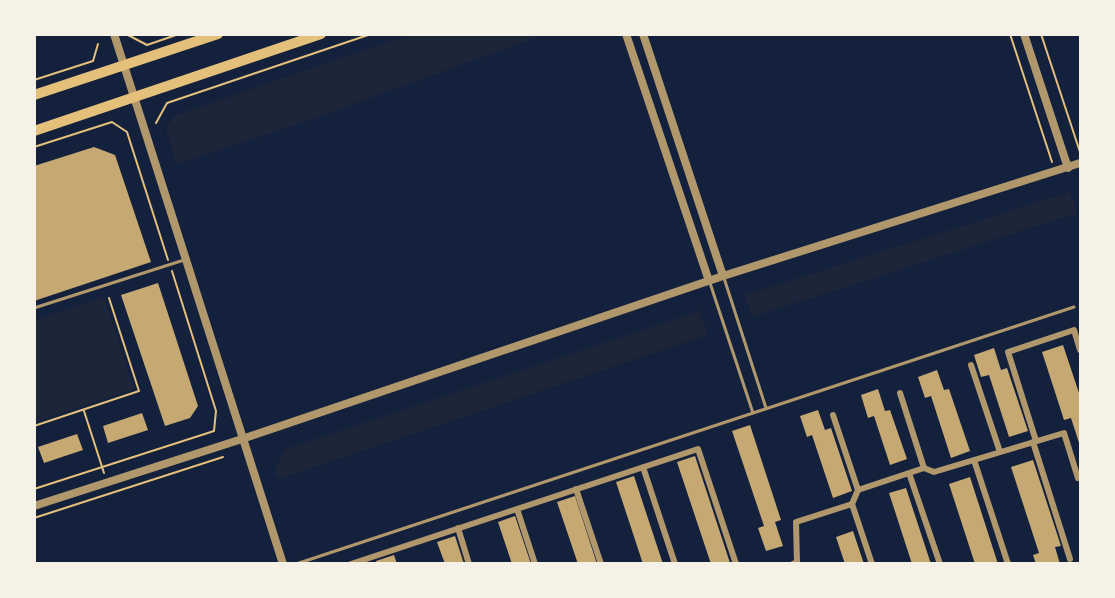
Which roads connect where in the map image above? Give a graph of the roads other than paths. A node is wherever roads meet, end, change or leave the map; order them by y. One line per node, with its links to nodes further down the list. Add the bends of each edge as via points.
1 (114, 34): 7 (street)
2 (218, 34): 7 (main road)
3 (321, 34): 9 (main road)
4 (626, 34): 15 (street)
5 (643, 34): 14 (street)
6 (1024, 34): 12 (street)
7 (124, 65): 8 (main road); 9 (street)
8 (34, 96)
9 (134, 98): 10 (main road); 13 (street)
10 (34, 131)
11 (1080, 163): 12 (street)
12 (1068, 168): 14 (street)
13 (186, 259): 17 (lane); 24 (street)
14 (723, 276): 15 (street); 21 (lane)
15 (709, 281): 22 (lane); 24 (street)
16 (1074, 307): 21 (lane)
17 (34, 308)
18 (1080, 350): 25 (street, via 1074,330 1008,352)
19 (971, 365): 26 (street)
20 (900, 393): 29 (street)
21 (766, 408): 22 (lane)
22 (753, 413): 41 (lane)
23 (833, 415): 33 (street)
24 (243, 439): 35 (street); 40 (street)
25 (1035, 441): 26 (street); 31 (street, via 1064,433); 38 (street)
26 (1000, 452): 27 (street)
27 (974, 460): 29 (street, via 934,472); 50 (street)
28 (643, 467): 32 (street); 46 (street); 47 (street, via 698,449)
29 (924, 468): 30 (street)
30 (909, 473): 33 (street); 49 (street)
31 (1080, 477)
32 (576, 489): 36 (street); 45 (street)
33 (858, 490): 34 (street)
34 (852, 504): 39 (street, via 796,522); 48 (street)
35 (35, 505)
36 (518, 508): 37 (street); 44 (street)
37 (458, 528): 42 (street); 43 (street)
38 (1070, 559)
39 (796, 563)
40 (282, 564)
41 (296, 564)
42 (351, 564)
43 (469, 564)
44 (535, 564)
45 (601, 564)
46 (675, 564)
47 (736, 564)
48 (872, 564)
49 (940, 564)
50 (1008, 564)

